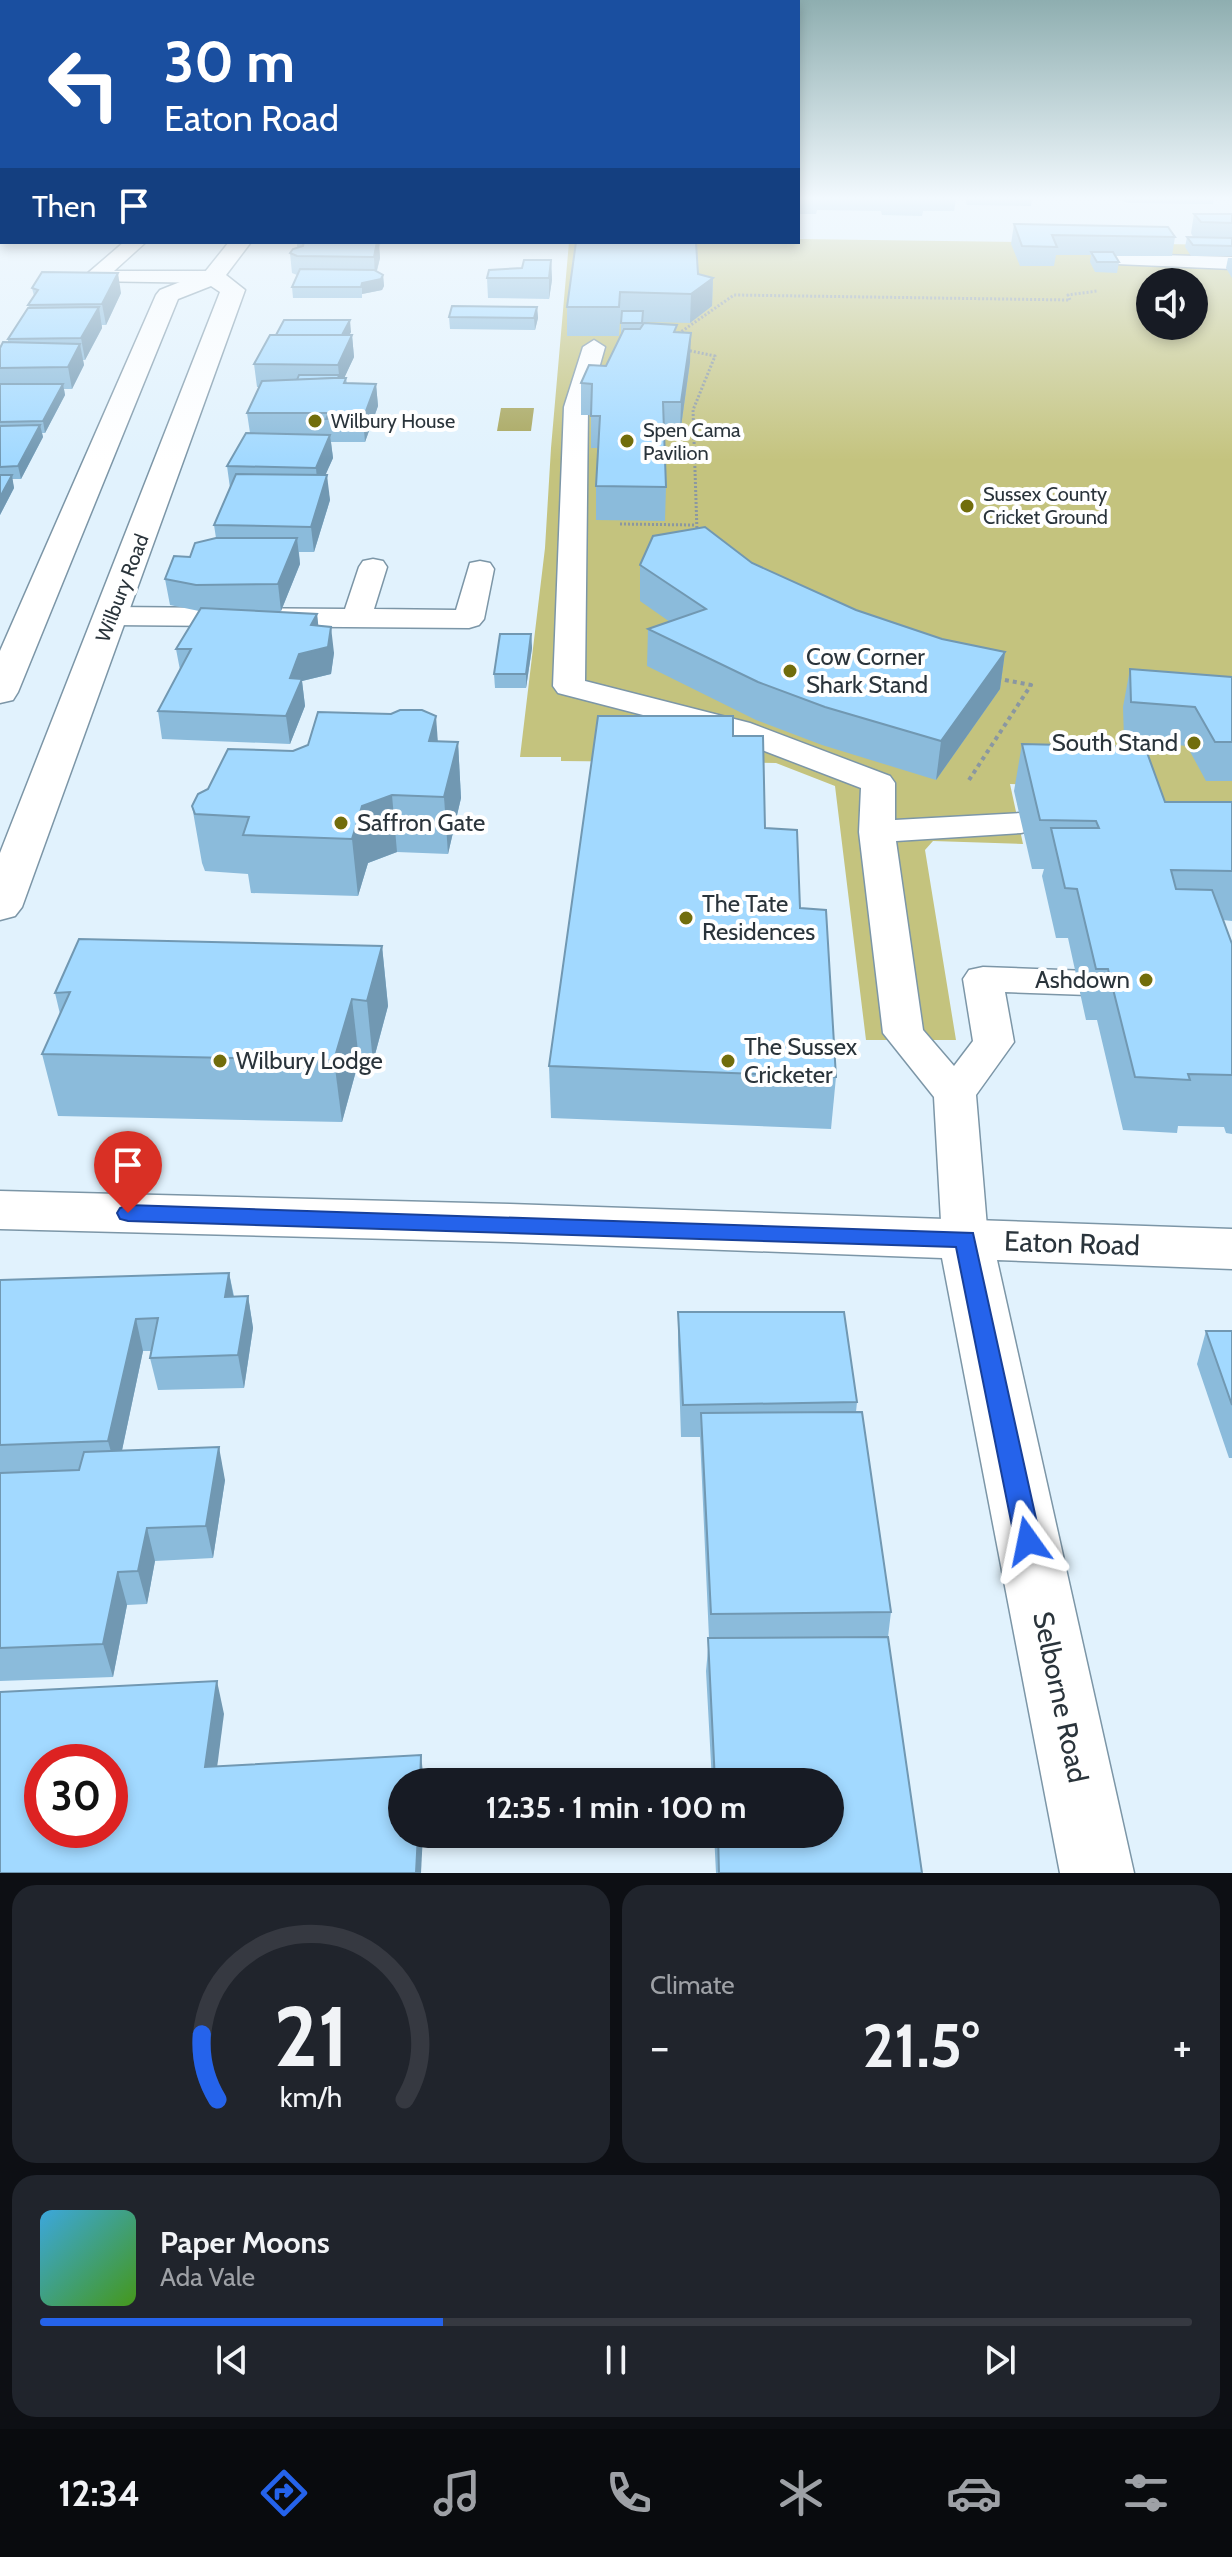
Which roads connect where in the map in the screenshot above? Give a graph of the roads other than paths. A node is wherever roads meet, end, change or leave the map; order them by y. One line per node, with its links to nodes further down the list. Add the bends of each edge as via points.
1 (189, 286): 8 (street, via 168,295)
2 (227, 286): 6 (street, Wilbury Road, via 233,290)
3 (594, 347): 10 (lane, via 576,407 569,686 739,730 878,783)
4 (373, 567): 7 (lane)
5 (480, 569): 7 (lane, via 469,619)
6 (112, 616): 7 (lane); 11 (street, Wilbury Road)
7 (357, 618)
8 (0, 692)
9 (1021, 823): 10 (lane)
10 (877, 832): 13 (lane, via 903,1033)
11 (0, 907)
12 (1088, 983): 13 (lane, via 983,979 994,1042)
13 (955, 1094): 15 (lane)
14 (0, 1210): 15 (street, Eaton Road)
15 (965, 1239): 16 (street, Eaton Road); 17 (street, Selborne Road)
16 (1232, 1249)
17 (1097, 1873)

